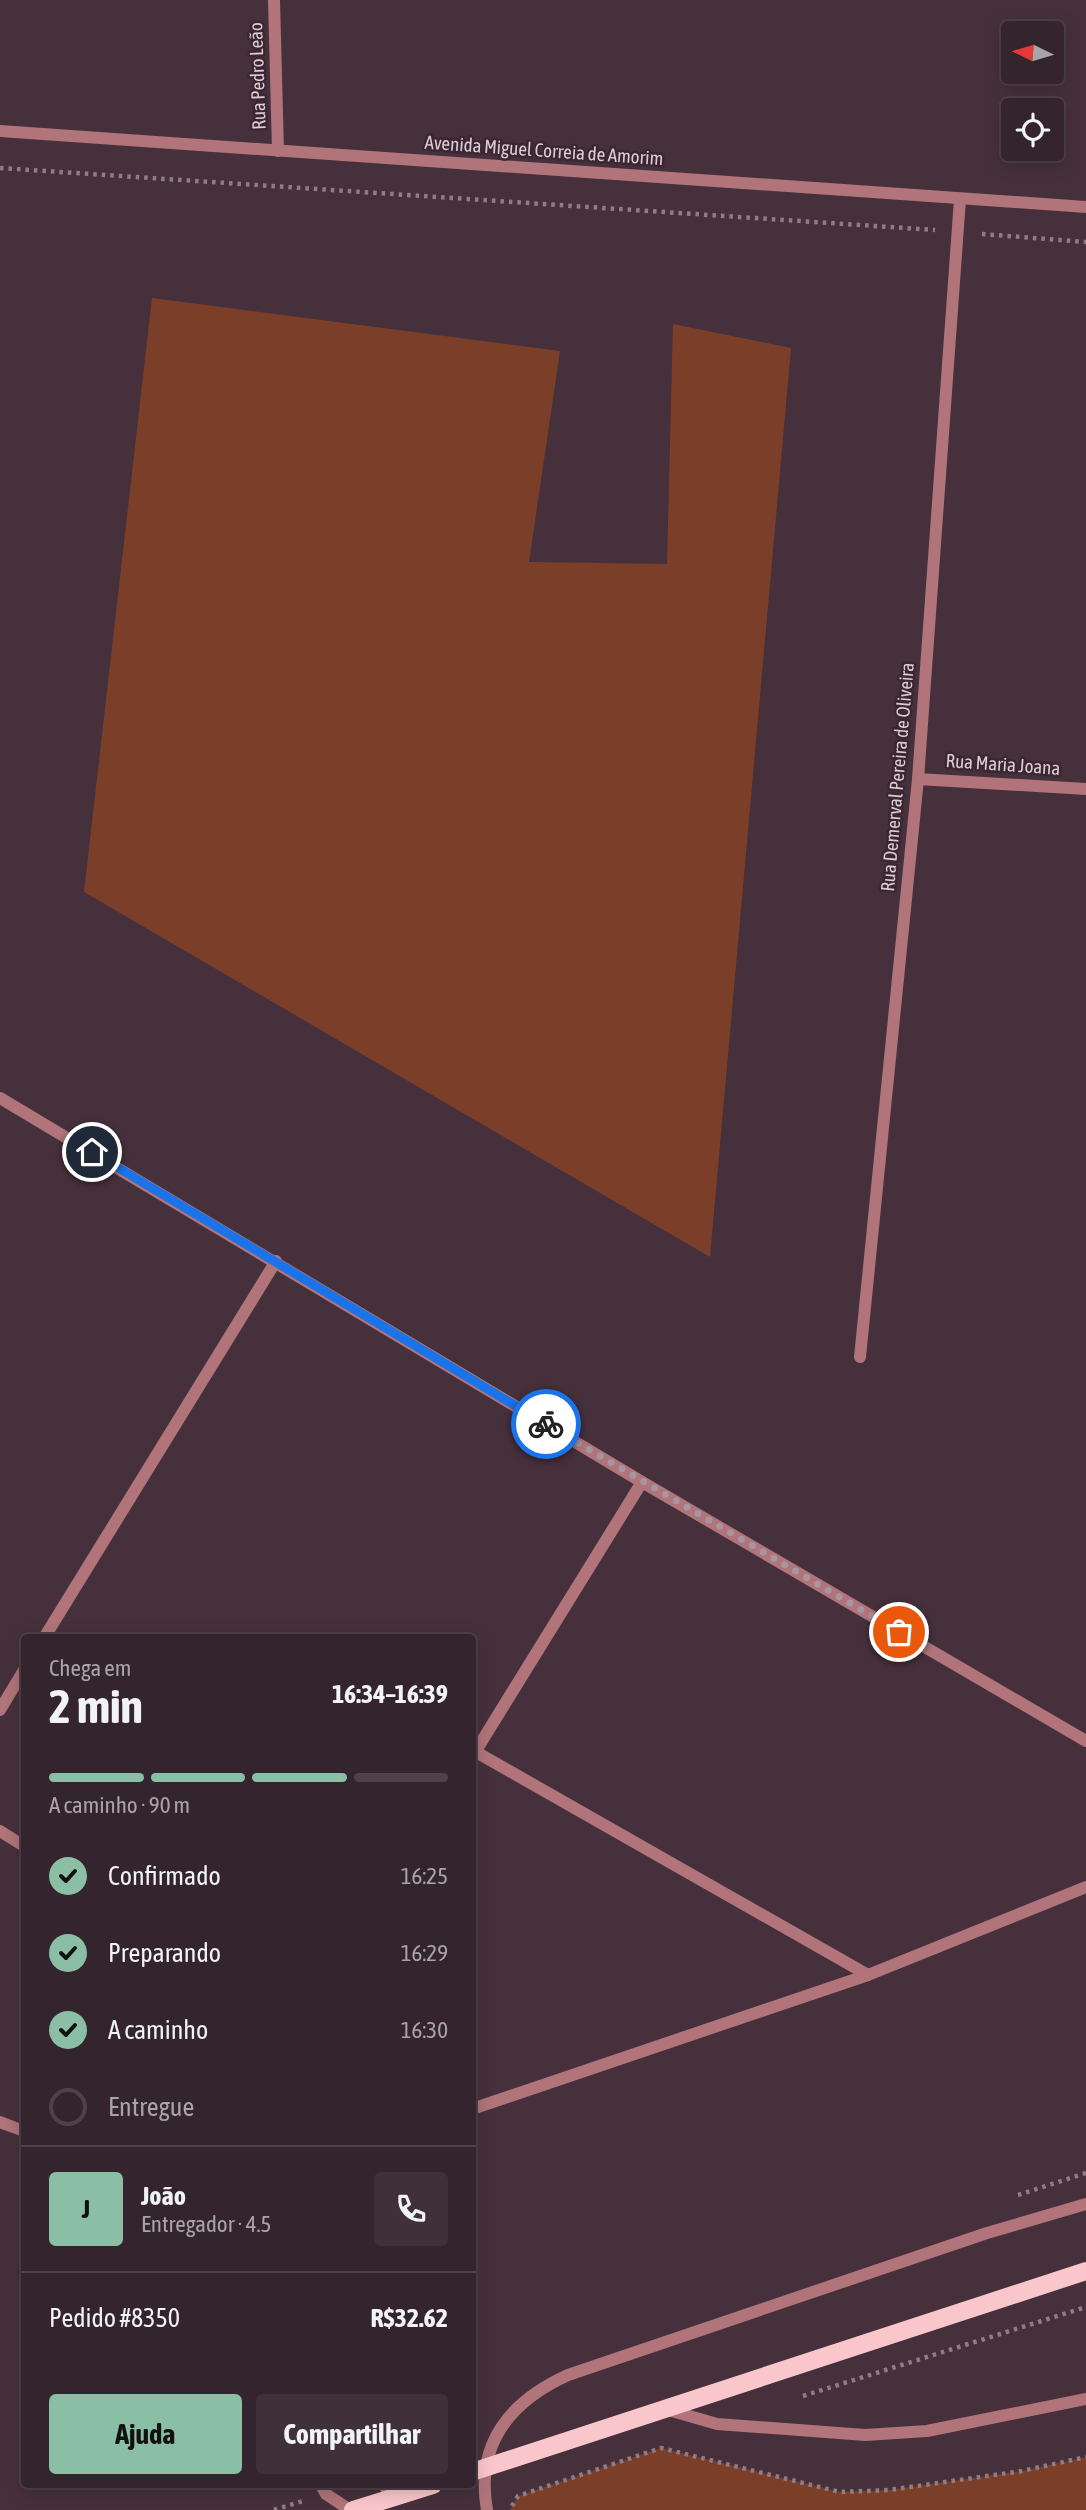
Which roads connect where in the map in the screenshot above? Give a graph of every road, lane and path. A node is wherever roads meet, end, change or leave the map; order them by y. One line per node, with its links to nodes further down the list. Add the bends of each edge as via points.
1 (274, 0): 3 (street, Rua Pedro Leão)
2 (0, 131): 3 (street, Avenida Miguel Correia de Amorim)
3 (278, 151): 5 (street, Avenida Miguel Correia de Amorim)
4 (0, 168): 7 (path)
5 (960, 199): 6 (street, Avenida Miguel Correia de Amorim); 7 (street, Rua Demerval Pereira de Oliveira)
6 (1086, 207)
7 (957, 232): 8 (path); 9 (street, Rua Demerval Pereira de Oliveira)
8 (1086, 242)
9 (918, 779): 10 (street, Rua Maria Joana); 13 (street, Rua Demerval Pereira de Oliveira)
10 (1086, 789)
11 (0, 1098): 12 (street)
12 (276, 1261): 14 (street); 15 (street)
13 (860, 1357)
14 (642, 1482): 18 (street); 19 (street)
15 (46, 1634)
16 (21, 1675): 17 (street)
17 (0, 1710)
18 (1086, 1741)
19 (476, 1752)
20 (476, 1756): 24 (street)
21 (0, 1831): 22 (street)
22 (21, 1844)
23 (1086, 1887): 24 (street)
24 (868, 1975): 25 (street)
25 (476, 2108)
26 (0, 2122): 27 (street)
27 (21, 2130)
28 (1086, 2204): 35 (street, via 536,2389 506,2418)
29 (1086, 2271): 33 (main road)
30 (1086, 2307): 31 (path)
31 (799, 2398)
32 (1086, 2399): 33 (street, via 928,2431 865,2435 717,2424)
33 (661, 2408): 35 (main road)
34 (1086, 2456): 41 (path, via 1023,2472 840,2492 661,2448 518,2496)
35 (479, 2470): 40 (street)
36 (323, 2488): 39 (street)
37 (414, 2488): 38 (main road)
38 (388, 2492): 39 (main road)
39 (351, 2510)
40 (487, 2510)
41 (510, 2510)

